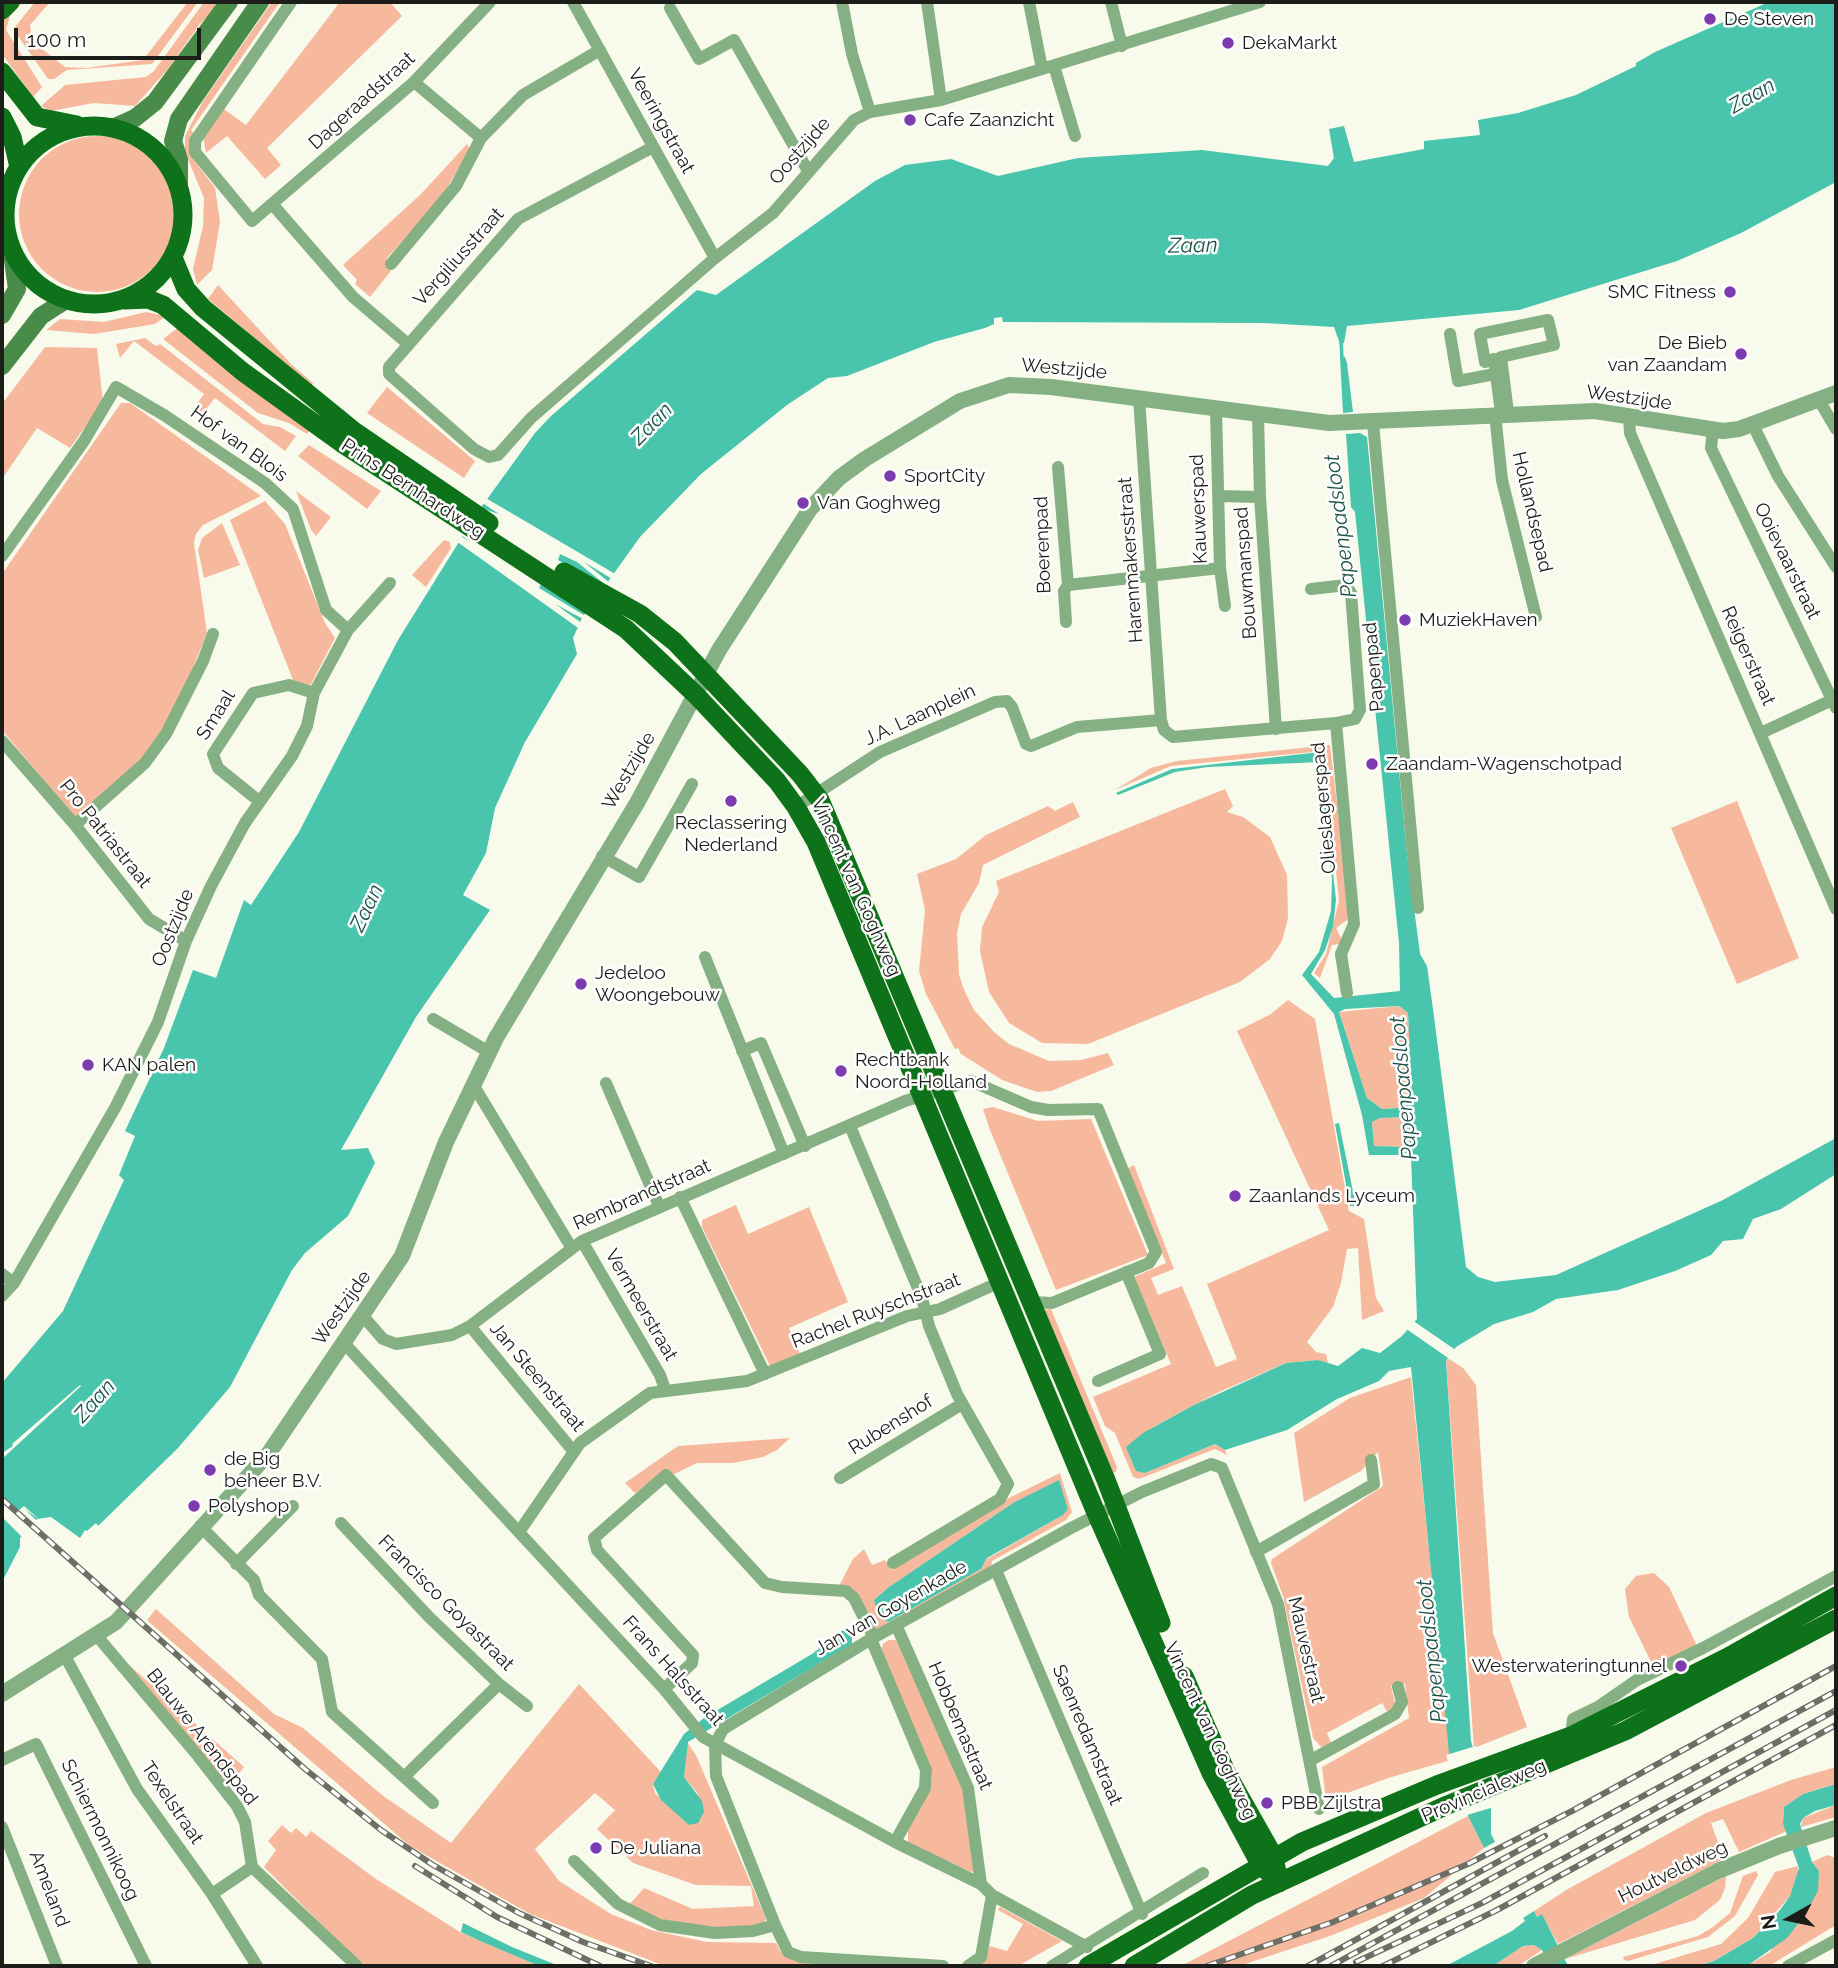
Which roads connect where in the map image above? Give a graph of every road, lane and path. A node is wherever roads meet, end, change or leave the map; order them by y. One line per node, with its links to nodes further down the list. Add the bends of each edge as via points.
1 (10, 2): 14 (main road)
2 (229, 2): 24 (main road, via 155,102)
3 (260, 2): 30 (main road, via 179,119 173,141)
4 (291, 2): 31 (street, Dageraadstraat, via 195,141 195,152 251,221)
5 (490, 2): 19 (street, Dageraadstraat)
6 (573, 2): 16 (street, Veeringstraat)
7 (927, 2): 20 (street)
8 (1029, 2): 17 (street)
9 (1111, 2): 15 (street)
10 (1260, 2): 12 (street, Oostzijde)
11 (841, 3): 21 (street)
12 (1229, 6): 15 (street, Oostzijde)
13 (670, 8): 29 (street, via 699,59 734,40)
14 (2, 10)
15 (1122, 46): 17 (street, Oostzijde)
16 (600, 50): 26 (street, via 523,95); 27 (street, Veeringstraat)
17 (1048, 67): 20 (street, Oostzijde); 25 (street)
18 (2, 72): 23 (main road, via 37,117)
19 (414, 82): 26 (street); 31 (street, Dageraadstraat)
20 (941, 100): 21 (street, Oostzijde)
21 (870, 112): 29 (street, Oostzijde, via 839,134)
22 (2, 117): 28 (main road)
23 (85, 125): 24 (main road); 28 (main road, via 58,132)
24 (115, 127): 30 (main road, via 157,151)
25 (1075, 136)
26 (481, 138): 35 (street, via 456,186)
27 (653, 147): 33 (street, Veeringstraat); 40 (street, Vergiliusstraat, via 517,219)
28 (19, 167): 32 (main road, via 6,200)
29 (807, 171): 33 (street, Oostzijde, via 773,213)
30 (179, 186): 34 (main road, via 183,219)
31 (273, 205): 40 (street, via 353,298)
32 (11, 246): 36 (main road, via 32,278); 38 (main road, via 17,289)
33 (715, 258): 42 (street, Oostzijde, via 531,418 498,455 489,457 474,449)
34 (174, 260): 37 (main road); 58 (main road, Prins Bernhardweg, via 186,289 203,308)
35 (391, 264)
36 (66, 300): 37 (main road, via 93,304); 41 (main road, via 41,316)
37 (124, 300): 58 (main road, Prins Bernhardweg, via 148,299 163,305 343,444)
38 (2, 316)
39 (1450, 334): 43 (street, via 1458,381)
40 (408, 344): 42 (street, Vergiliusstraat, via 388,367)
41 (2, 366)
42 (389, 374)
43 (1495, 374): 48 (street); 48 (street, via 1494,359 1485,362 1480,334 1548,320 1554,345 1501,357 1506,384)
44 (1836, 393): 46 (street, Westzijde)
45 (1139, 398): 47 (street, Westzijde); 62 (street, Harenmakersstraat); 72 (street, Westzijde, via 1009,385 960,401 865,458 839,478 804,517)
46 (1819, 400): 52 (street, Westzijde); 54 (street)
47 (1216, 410): 49 (street, Westzijde); 56 (street, Kauwerspad)
48 (1501, 413): 50 (street, Westzijde, via 1595,411); 51 (street, Westzijde); 68 (street, Hollandsepad, via 1502,480)
49 (1258, 415): 51 (street, Westzijde); 57 (street, Bouwmanspad)
50 (1629, 416): 53 (street, Westzijde); 79 (street, Reigerstraat, via 1630,433)
51 (1373, 423): 87 (street, Papenpad)
52 (1752, 423): 53 (street, Westzijde, via 1730,422); 60 (street, via 1778,476)
53 (1713, 429): 75 (street, Ooievaarstraat, via 1711,448)
54 (1836, 429)
55 (1058, 467): 64 (street, Boerenpad)
56 (1219, 496): 57 (street); 61 (street, Kauwerspad)
57 (1260, 497): 78 (street, Bouwmanspad)
58 (444, 502): 67 (main road, Prins Bernhardweg, via 577,581)
59 (2, 556): 70 (street, Hof van Blois, via 84,441 116,387 254,476 293,509 326,610)
60 (1836, 567)
61 (1220, 568): 62 (street); 66 (street, Kauwerspad)
62 (1153, 577): 64 (street); 76 (street, Harenmakersstraat)
63 (390, 583): 70 (street, Oostzijde)
64 (1068, 585): 69 (street, Boerenpad, via 1064,591)
65 (1311, 589): 77 (street, Olieslagerspad, via 1346,585 1351,593 1360,710 1355,719)
66 (1224, 606)
67 (618, 612): 72 (main road, Prins Bernhardweg, via 653,624); 74 (main road, Prins Bernhardweg)
68 (1536, 617)
69 (1066, 622)
70 (348, 630): 73 (street, Oostzijde)
71 (213, 634): 85 (street, via 166,734 145,763)
72 (707, 676): 74 (street, Westzijde); 82 (main road, Vincent van Goghweg)
73 (314, 694): 83 (street, Oostzijde, via 307,726 292,756); 83 (street, Smaal, via 289,685 253,693 213,754 218,768)
74 (696, 695): 84 (main road, Vincent van Goghweg); 86 (street, Westzijde, via 637,803)
75 (1834, 704): 79 (street)
76 (1161, 720): 78 (street, via 1173,737); 82 (street, J.A. Laanplein, via 1077,727 1031,746 1007,701 995,702 880,751)
77 (1336, 723): 78 (street); 91 (street, Olieslagerspad, via 1354,924 1341,954)
78 (1276, 729)
79 (1761, 733): 88 (street, Reigerstraat)
80 (2, 741): 85 (street, Pro Patriastraat)
81 (692, 784): 86 (street, via 639,877)
82 (816, 795): 84 (street, J.A. Laanplein); 97 (main road, Vincent van Goghweg)
83 (259, 801): 89 (street, Oostzijde)
84 (796, 807): 98 (main road, Vincent van Goghweg, via 816,842)
85 (75, 824): 89 (street, Pro Patriastraat, via 149,919)
86 (602, 856): 94 (street, Westzijde)
87 (1418, 908)
88 (1836, 909)
89 (186, 941): 108 (street, Oostzijde, via 145,1049)
90 (705, 957): 93 (street)
91 (1348, 993)
92 (433, 1020): 94 (street)
93 (742, 1051): 100 (street, via 761,1043); 101 (street)
94 (489, 1052): 96 (street, Westzijde)
95 (606, 1083): 103 (street)
96 (474, 1086): 104 (street, Vermeerstraat); 112 (street, Westzijde, via 446,1142 406,1248)
97 (942, 1089): 98 (street); 105 (street, via 971,1081 1031,1107 1098,1109 1156,1252 1149,1263); 110 (main road, Vincent van Goghweg)
98 (921, 1095): 99 (street, Rembrandtstraat); 107 (main road, Vincent van Goghweg)
99 (850, 1126): 100 (street, Rembrandtstraat); 111 (street)
100 (805, 1146): 101 (street, Rembrandtstraat)
101 (784, 1154): 102 (street, Rembrandtstraat)
102 (680, 1197): 103 (street, Rembrandtstraat); 115 (street)
103 (659, 1206): 104 (street, Rembrandtstraat)
104 (577, 1244): 113 (street, Rembrandtstraat); 117 (street, Vermeerstraat)
105 (1126, 1272): 110 (street, via 1052,1303); 116 (street, via 1160,1354)
106 (2, 1274): 108 (street)
107 (1000, 1282): 111 (street, Rachel Ruyschstraat); 124 (main road, Vincent van Goghweg)
108 (14, 1283): 109 (street, Oostzijde)
109 (2, 1296)
110 (1031, 1303): 122 (main road, Vincent van Goghweg)
111 (924, 1312): 115 (street, Rachel Ruyschstraat); 118 (street)
112 (362, 1315): 113 (street, Rembrandtstraat, via 383,1339 396,1344 432,1341); 114 (street, Westzijde)
113 (470, 1326): 119 (street, Jan Steenstraat)
114 (343, 1342): 126 (street, Westzijde, via 269,1453); 127 (street, Frans Halsstraat)
115 (765, 1374): 117 (street, Rachel Ruyschstraat, via 747,1381)
116 (1098, 1381)
117 (665, 1389): 119 (street, via 650,1393)
118 (962, 1404): 121 (street, Rubenshof); 129 (street, via 1006,1477 1006,1492)
119 (574, 1452): 127 (street)
120 (1371, 1460): 128 (street, via 1374,1484)
121 (840, 1479)
122 (1116, 1505): 124 (street); 128 (street, Mauvestraat, via 1211,1464 1222,1468); 154 (main road, Vincent van Goghweg, via 1158,1615)
123 (293, 1506): 130 (street)
124 (1097, 1515): 131 (street, Jan van Goyenkade); 154 (main road, Vincent van Goghweg, via 1211,1773)
125 (341, 1523): 139 (street, Francisco Goyastraat)
126 (201, 1526): 130 (street); 136 (street, Westzijde, via 116,1622)
127 (519, 1532): 141 (street, Frans Halsstraat)
128 (1256, 1552): 147 (street, Mauvestraat, via 1278,1604)
129 (893, 1563)
130 (236, 1564): 148 (street, via 254,1580 259,1595 322,1659 332,1712)
131 (996, 1570): 135 (street, Jan van Goyenkade); 162 (street, Saenredamstraat)
132 (1836, 1576): 144 (street, via 1637,1680 1573,1719)
133 (1836, 1596): 144 (main road, Provincialeweg)
134 (1836, 1619): 158 (main road, Provincialeweg, via 1625,1731 1445,1806)
135 (897, 1627): 137 (street, Jan van Goyenkade); 159 (street, Hobbemastraat, via 972,1801)
136 (97, 1636): 138 (street, Westzijde); 156 (street, Blauwe Arendspad, via 237,1806 251,1843)
137 (873, 1639): 141 (street, via 854,1598 846,1591 765,1583 666,1475 594,1538 597,1550 693,1655 692,1663); 145 (street, Jan van Goyenkade, via 723,1729); 153 (street, via 926,1770 925,1788)
138 (65, 1656): 142 (street, Westzijde); 160 (street, Texelstraat, via 137,1789)
139 (499, 1684): 143 (street, Francisco Goyastraat); 148 (street)
140 (1398, 1687): 147 (street, via 1402,1702 1395,1714)
141 (664, 1689): 145 (street, Frans Halsstraat)
142 (2, 1694)
143 (527, 1706)
144 (1571, 1736): 154 (main road, Provincialeweg, via 1437,1785)
145 (715, 1745): 153 (street, Frans Halsstraat); 163 (street, via 720,1790)
146 (2, 1760): 168 (street, Schiermonnikoog, via 36,1744)
147 (1311, 1760): 150 (street, Mauvestraat)
148 (404, 1777): 149 (street)
149 (433, 1803)
150 (1319, 1809)
151 (2, 1827): 167 (street, Ameland)
152 (1836, 1828): 166 (street, Houtveldweg, via 1718,1871)
153 (895, 1842): 159 (street, Frans Halsstraat)
154 (1267, 1860): 158 (main road, Vincent van Goghweg); 165 (main road, Provincialeweg)
155 (574, 1861): 163 (street, via 618,1904 660,1925 715,1933)
156 (252, 1867): 160 (street); 170 (street)
157 (1203, 1873): 162 (street, Provincialeweg)
158 (1279, 1883): 174 (main road, Provincialeweg)
159 (981, 1884): 161 (street, Frans Halsstraat)
160 (212, 1894): 169 (street, Texelstraat)
161 (992, 1895): 165 (street, Frans Halsstraat); 172 (street, via 981,1957)
162 (1142, 1914): 165 (street, Provincialeweg)
163 (775, 1925): 171 (street, via 788,1952 801,1957)
164 (1836, 1940): 175 (street)
165 (1088, 1956): 173 (street, Provincialeweg)
166 (1536, 1965)
167 (57, 1966)
168 (146, 1966)
169 (257, 1966)
170 (357, 1966)
171 (943, 1966)
172 (968, 1966)
173 (1052, 1966)
174 (1134, 1966)
175 (1788, 1966)

